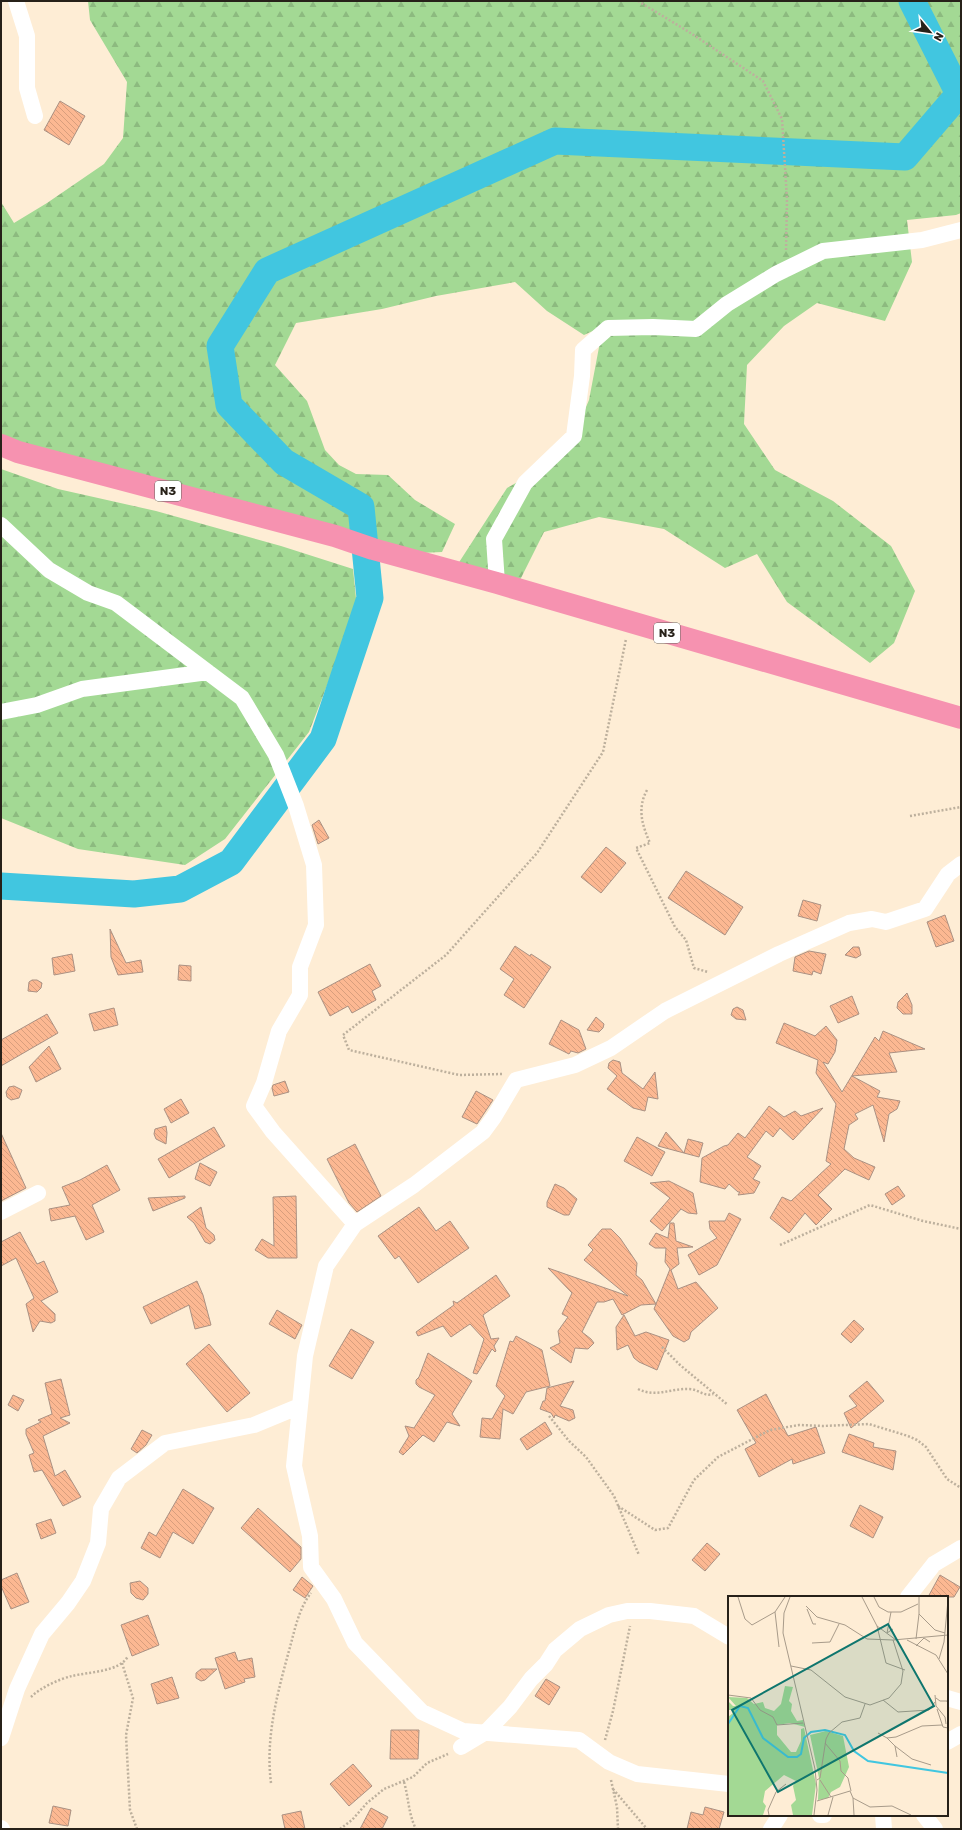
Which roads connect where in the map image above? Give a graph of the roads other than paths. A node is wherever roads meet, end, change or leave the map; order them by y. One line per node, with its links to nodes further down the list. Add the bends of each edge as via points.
1 (16, 1): 2 (street, via 27,36 26,88)
2 (35, 116)
3 (961, 230): 6 (street, via 922,240 823,251 786,269 728,304 696,329 608,328 583,350 574,436 525,483 494,539)
4 (1, 445): 6 (highway, N3, via 18,452 335,536)
5 (1, 525): 7 (street, via 49,570 88,593 116,603)
6 (497, 583): 9 (highway, N3)
7 (208, 672): 8 (street, via 82,689 37,705); 13 (street, via 242,698 276,755 296,806 314,865 316,925 300,967 300,995 279,1030 264,1083 254,1106 273,1132)
8 (1, 712)
9 (961, 718)
10 (961, 864): 13 (street, via 948,874 925,908 886,922 872,919 849,923 779,954 665,1011 611,1048 575,1065 516,1080 483,1132 414,1185)
11 (38, 1193): 12 (street)
12 (1, 1212)
13 (355, 1224): 14 (street, via 326,1266 305,1356)
14 (300, 1406): 20 (street, via 294,1466 310,1536 311,1567 334,1599 355,1643 422,1712 463,1731); 22 (street, via 254,1425 165,1443 119,1478 101,1509 98,1543 83,1581 42,1634)
15 (961, 1548): 16 (street, via 934,1564)
16 (909, 1596)
17 (728, 1636): 20 (street, via 694,1616 650,1611 609,1615 580,1629 555,1650 510,1707)
18 (948, 1698): 19 (street)
19 (961, 1702)
20 (486, 1732): 24 (street); 25 (street, via 579,1740 609,1762 637,1774)
21 (961, 1734): 23 (street)
22 (1, 1738)
23 (948, 1741)
24 (461, 1747)
25 (728, 1784)
26 (780, 1816): 29 (street)
27 (883, 1816): 30 (street)
28 (925, 1816): 31 (street)
29 (771, 1829)
30 (884, 1829)
31 (935, 1829)

